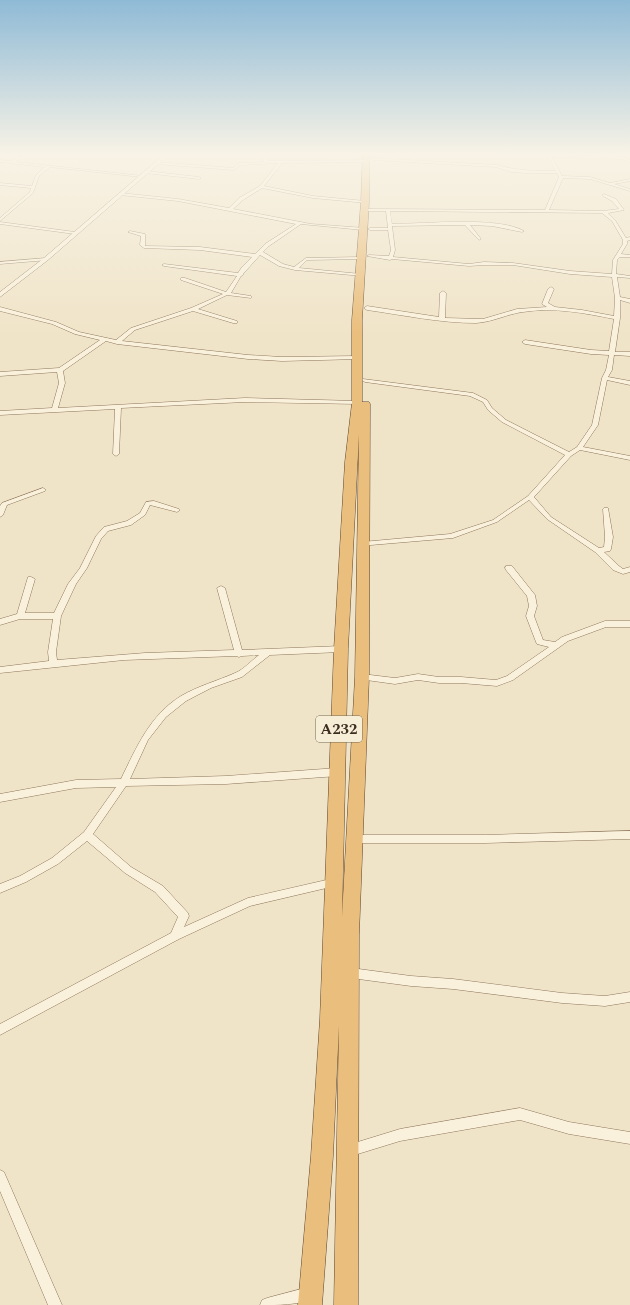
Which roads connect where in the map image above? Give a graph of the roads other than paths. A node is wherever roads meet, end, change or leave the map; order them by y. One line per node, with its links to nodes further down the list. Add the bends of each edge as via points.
1 (9, 214): 7 (street)
2 (97, 214): 14 (street)
3 (251, 214): 8 (street)
4 (368, 214): 11 (highway, A232)
5 (388, 214): 10 (street)
6 (607, 214): 16 (street, via 615,220)
7 (0, 222): 14 (street)
8 (300, 223): 11 (street); 17 (street)
9 (467, 224): 10 (street); 12 (street, via 512,227); 15 (street)
10 (389, 227): 11 (street); 21 (street, via 393,250)
11 (367, 229): 20 (highway, A232)
12 (522, 231)
13 (130, 232): 17 (street, via 143,235 144,248 169,246)
14 (75, 233): 22 (street)
15 (479, 239)
16 (627, 239): 18 (street)
17 (258, 254): 25 (street); 27 (street, via 244,268)
18 (618, 255): 19 (street); 28 (street)
19 (630, 256)
20 (365, 257): 21 (street); 25 (street, via 306,259); 26 (highway, A232); 40 (highway, A232)
21 (390, 258): 28 (street, via 469,265 502,262 583,274)
22 (46, 260): 23 (street); 34 (street)
23 (0, 263)
24 (164, 265): 27 (street)
25 (295, 270): 26 (street)
26 (361, 274): 51 (highway, A232)
27 (241, 275): 32 (street)
28 (614, 275): 29 (street); 36 (street)
29 (630, 277)
30 (183, 279): 32 (street)
31 (551, 289): 39 (street, via 545,304)
32 (228, 293): 35 (street); 42 (street)
33 (442, 293): 44 (street)
34 (0, 295)
35 (249, 297)
36 (620, 298): 37 (street); 38 (street); 43 (street)
37 (630, 298)
38 (630, 301)
39 (552, 307): 43 (street); 44 (street, via 522,310 496,319)
40 (367, 308): 44 (street); 55 (highway, A232)
41 (0, 309): 46 (street)
42 (193, 309): 45 (street); 47 (street, via 133,329)
43 (617, 318): 49 (street)
44 (442, 319)
45 (236, 322)
46 (105, 339): 47 (street); 52 (street)
47 (117, 342): 51 (street, via 209,354 282,359)
48 (525, 342): 49 (street)
49 (613, 353): 50 (street); 54 (street, via 610,370)
50 (630, 354)
51 (358, 358): 57 (highway, A232)
52 (60, 370): 53 (street); 59 (street, via 62,383)
53 (0, 374)
54 (605, 378): 56 (street); 61 (street, via 595,425)
55 (365, 380): 63 (street, via 471,394 485,400 490,409 504,421); 70 (highway, A232)
56 (630, 383)
57 (358, 403): 58 (street, via 245,400); 81 (highway, A232, via 351,462)
58 (118, 406): 59 (street); 62 (street)
59 (55, 410): 60 (street)
60 (0, 413)
61 (579, 448): 63 (street); 64 (street)
62 (116, 454)
63 (569, 455): 66 (street)
64 (630, 458)
65 (44, 490): 69 (street, via 4,504)
66 (530, 497): 70 (street, via 495,521 451,536); 71 (street, via 549,518)
67 (606, 509): 71 (street, via 609,537 607,549)
68 (177, 510): 77 (street, via 148,503 143,514 130,523 102,532)
69 (0, 515)
70 (362, 544): 86 (highway, A232)
71 (598, 550): 73 (street, via 616,568 623,572)
72 (509, 568): 80 (street, via 532,595 533,606 530,616 540,642)
73 (630, 569)
74 (31, 579): 76 (street)
75 (221, 588): 83 (street)
76 (20, 616): 77 (street); 78 (street)
77 (57, 616): 84 (street)
78 (0, 622)
79 (630, 624): 80 (street, via 606,624 580,632)
80 (555, 645): 86 (street, via 510,678 497,683 418,677 395,681)
81 (341, 649): 82 (street); 87 (highway, A232)
82 (267, 653): 83 (street); 88 (street, via 239,674 183,699 163,715 145,738)
83 (239, 654): 84 (street, via 165,655)
84 (53, 664): 85 (street)
85 (0, 670)
86 (362, 677): 92 (highway, A232)
87 (338, 772): 88 (street); 93 (highway, A232)
88 (123, 784): 89 (street, via 76,784); 90 (street)
89 (0, 798)
90 (87, 835): 94 (street, via 55,861); 95 (street, via 128,870 159,889 184,916)
91 (630, 836): 92 (street)
92 (354, 839): 96 (highway, A232)
93 (335, 882): 95 (street, via 248,902); 102 (highway, A232, via 322,1156)
94 (0, 889)
95 (175, 936): 98 (street)
96 (351, 973): 97 (street, via 412,982 487,987 562,998 605,1001); 100 (highway, A232)
97 (630, 997)
98 (0, 1030)
99 (630, 1138): 100 (street, via 569,1128 520,1114 400,1135)
100 (348, 1151): 105 (highway, A232)
101 (0, 1176): 103 (street)
102 (310, 1300): 104 (street)
103 (55, 1305)
104 (267, 1305)
105 (346, 1305)

